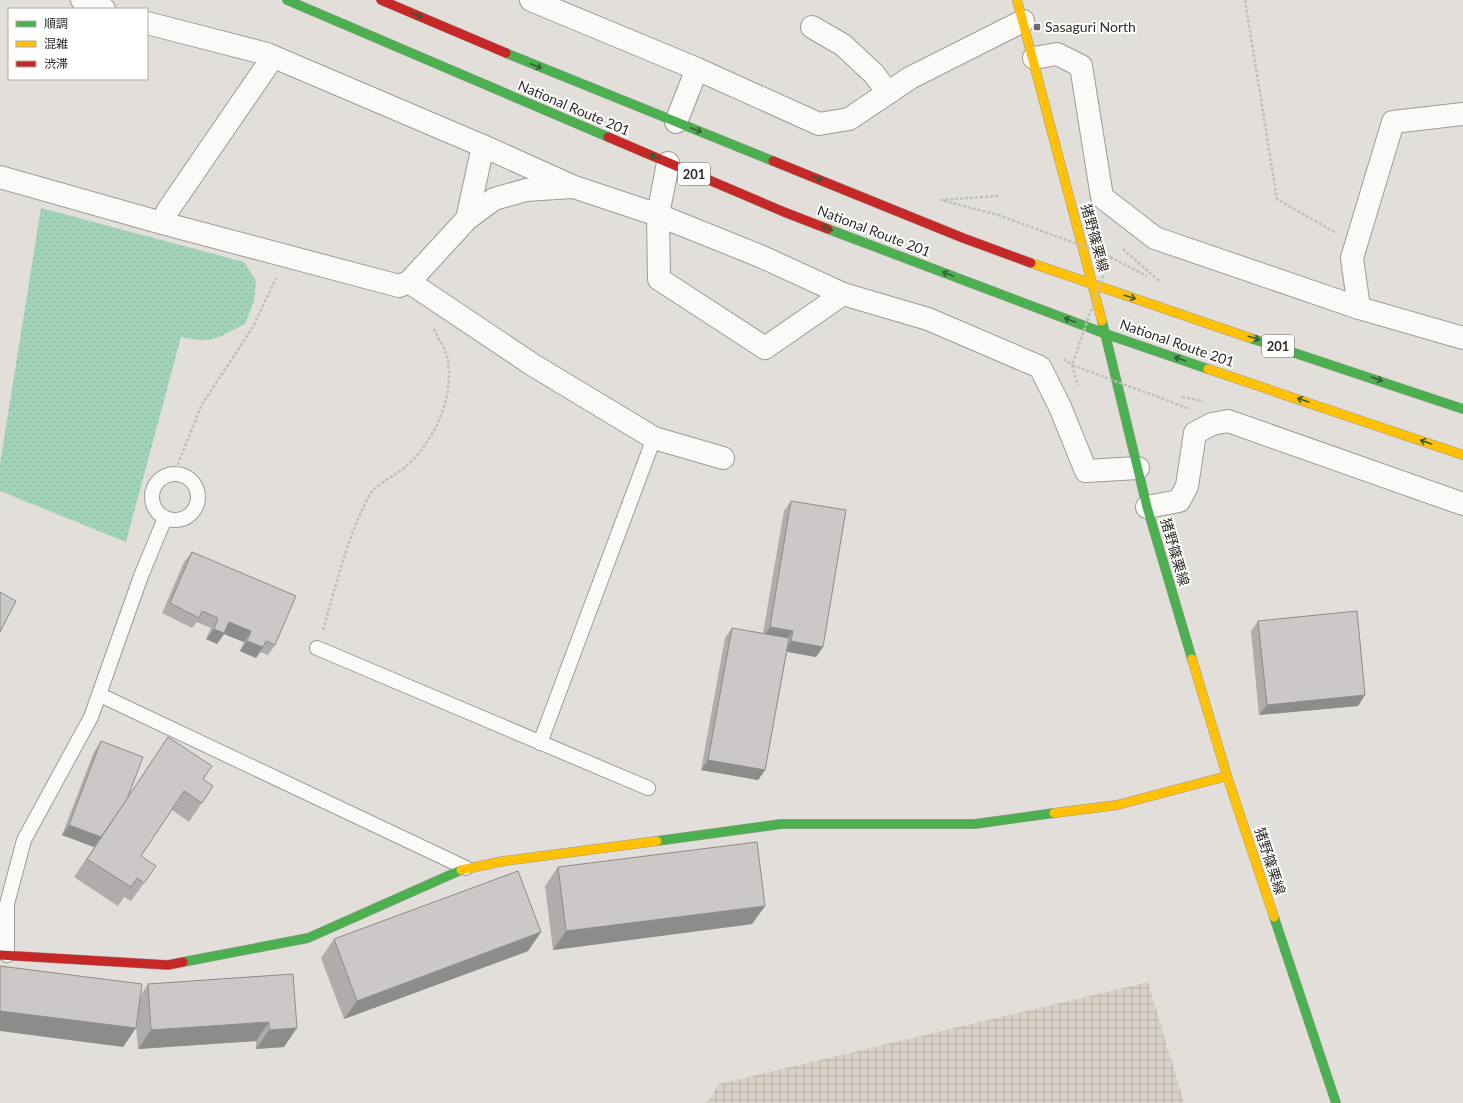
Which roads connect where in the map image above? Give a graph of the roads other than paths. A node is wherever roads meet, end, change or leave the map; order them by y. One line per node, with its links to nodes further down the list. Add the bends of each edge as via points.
1 (82, 0): 6 (street)
2 (287, 0): 17 (main road, National Route 201 / 201, one-way to 2)
3 (381, 0): 15 (main road, National Route 201 / 201, one-way to 15)
4 (531, 0): 12 (street)
5 (1017, 0): 7 (main road, 猪野篠栗線)
6 (102, 8)
7 (1023, 21): 11 (main road, 猪野篠栗線); 13 (street, via 910,78)
8 (148, 23): 10 (street)
9 (812, 27): 13 (street, via 843,45 874,74)
10 (273, 57): 16 (street); 22 (street, via 168,210)
11 (1034, 58): 24 (main road, 猪野篠栗線); 26 (street, via 1057,54 1081,66 1102,197 1155,238)
12 (697, 69): 13 (street, via 819,124 849,119); 15 (street)
13 (888, 93)
14 (1463, 114): 26 (street, via 1392,122 1352,258)
15 (676, 122): 24 (main road, National Route 201 / 201, one-way to 24, via 963,238)
16 (483, 146): 19 (street); 21 (street)
17 (668, 163): 20 (street); 27 (main road, National Route 201 / 201, one-way to 17, via 784,212)
18 (0, 177): 22 (street)
19 (574, 187): 20 (street); 21 (street, via 526,190 494,200)
20 (658, 215): 25 (street, via 760,256); 25 (street, via 660,279 765,348)
21 (468, 219): 23 (street)
22 (162, 223): 23 (street, via 399,286)
23 (409, 282): 30 (street, via 533,365)
24 (1093, 285): 27 (main road, 猪野篠栗線); 29 (main road, National Route 201 / 201, one-way to 29)
25 (843, 294): 33 (street, via 928,319 1040,366 1086,471)
26 (1359, 308): 28 (street)
27 (1106, 334): 31 (main road, National Route 201 / 201, one-way to 27); 33 (main road, 猪野篠栗線)
28 (1463, 338)
29 (1463, 409)
30 (654, 438): 32 (street); 39 (lane)
31 (1463, 454)
32 (723, 458)
33 (1138, 468): 35 (main road, 猪野篠栗線)
34 (1463, 504): 35 (street, via 1228,421 1212,424 1195,433 1187,486 1179,502)
35 (1147, 507): 40 (main road, 猪野篠栗線)
36 (165, 518): 36 (lane, via 182,519 191,514 196,506 196,488 191,480 183,475 165,476 153,488 153,506); 38 (lane, via 141,576)
37 (317, 648): 39 (lane)
38 (100, 695): 42 (lane); 43 (lane, via 91,717 24,840 7,904)
39 (540, 743): 41 (lane)
40 (1226, 776): 42 (main road, via 1117,805 975,824 781,824); 44 (main road, 猪野篠栗線)
41 (648, 788)
42 (466, 868): 43 (main road, via 308,938 168,965)
43 (3, 955)
44 (1336, 1103)

